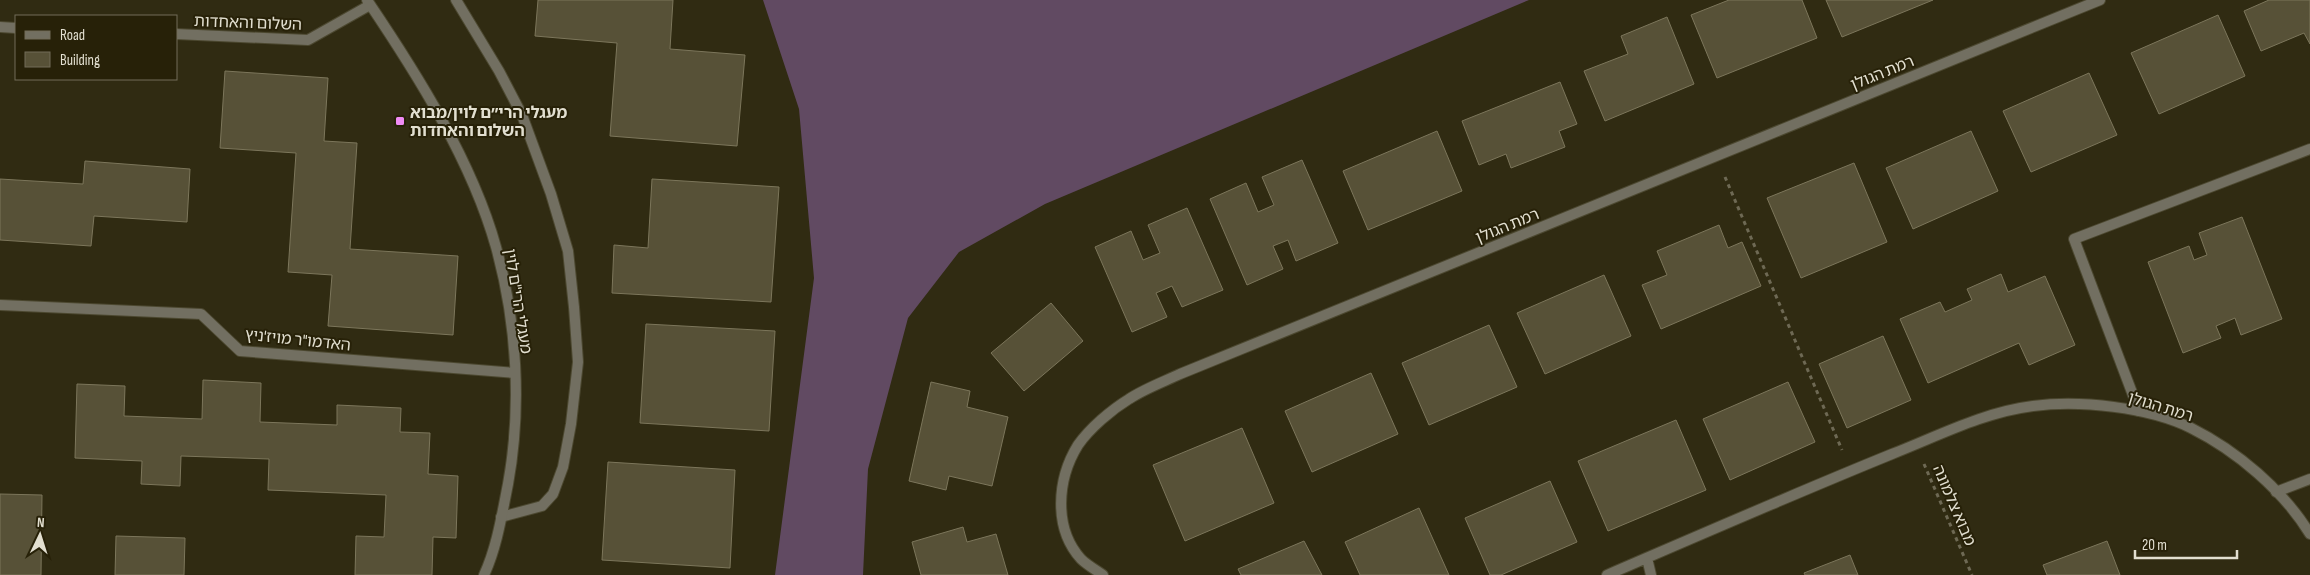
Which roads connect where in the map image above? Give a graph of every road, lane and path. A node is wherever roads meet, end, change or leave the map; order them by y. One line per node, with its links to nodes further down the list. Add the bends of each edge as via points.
1 (456, 0): 16 (street, via 522,115 568,251 574,307 578,362 563,467 553,494 542,506)
2 (2100, 0): 8 (street, רמת הגולן)
3 (369, 2): 6 (street, השלום והאחדות, via 308,40); 10 (street, מעגלי הרי''ם לוין, via 413,68 476,194 498,256 508,302)
4 (0, 27): 5 (street)
5 (15, 28)
6 (178, 34)
7 (2310, 149): 11 (street, via 2074,239)
8 (1716, 156): 13 (path); 20 (street, רמת הגולן, via 1180,374 1129,399 1101,420 1079,445 1063,477 1061,511 1067,537 1081,559)
9 (0, 305): 10 (street, האדמו"ר מויז'ניץ, via 200,314 240,351)
10 (514, 373): 16 (street, מעגלי הרי''ם לוין, via 512,459)
11 (2139, 411): 12 (street, רמת הגולן, via 2065,403 2032,406 1995,413); 15 (street, רמת הגולן, via 2190,428 2229,452)
12 (1916, 445): 13 (street, רמת הגולן); 23 (path, מבוא צלמונה)
13 (1851, 471): 18 (street, רמת הגולן)
14 (2310, 479): 15 (street)
15 (2276, 492): 17 (street, רמת הגולן)
16 (501, 517): 19 (street, מעגלי הרי''ם לוין)
17 (2310, 534)
18 (1647, 558): 21 (street, רמת הגולן); 22 (street)
19 (484, 575)
20 (1103, 575)
21 (1607, 575)
22 (1651, 575)
23 (1972, 575)

